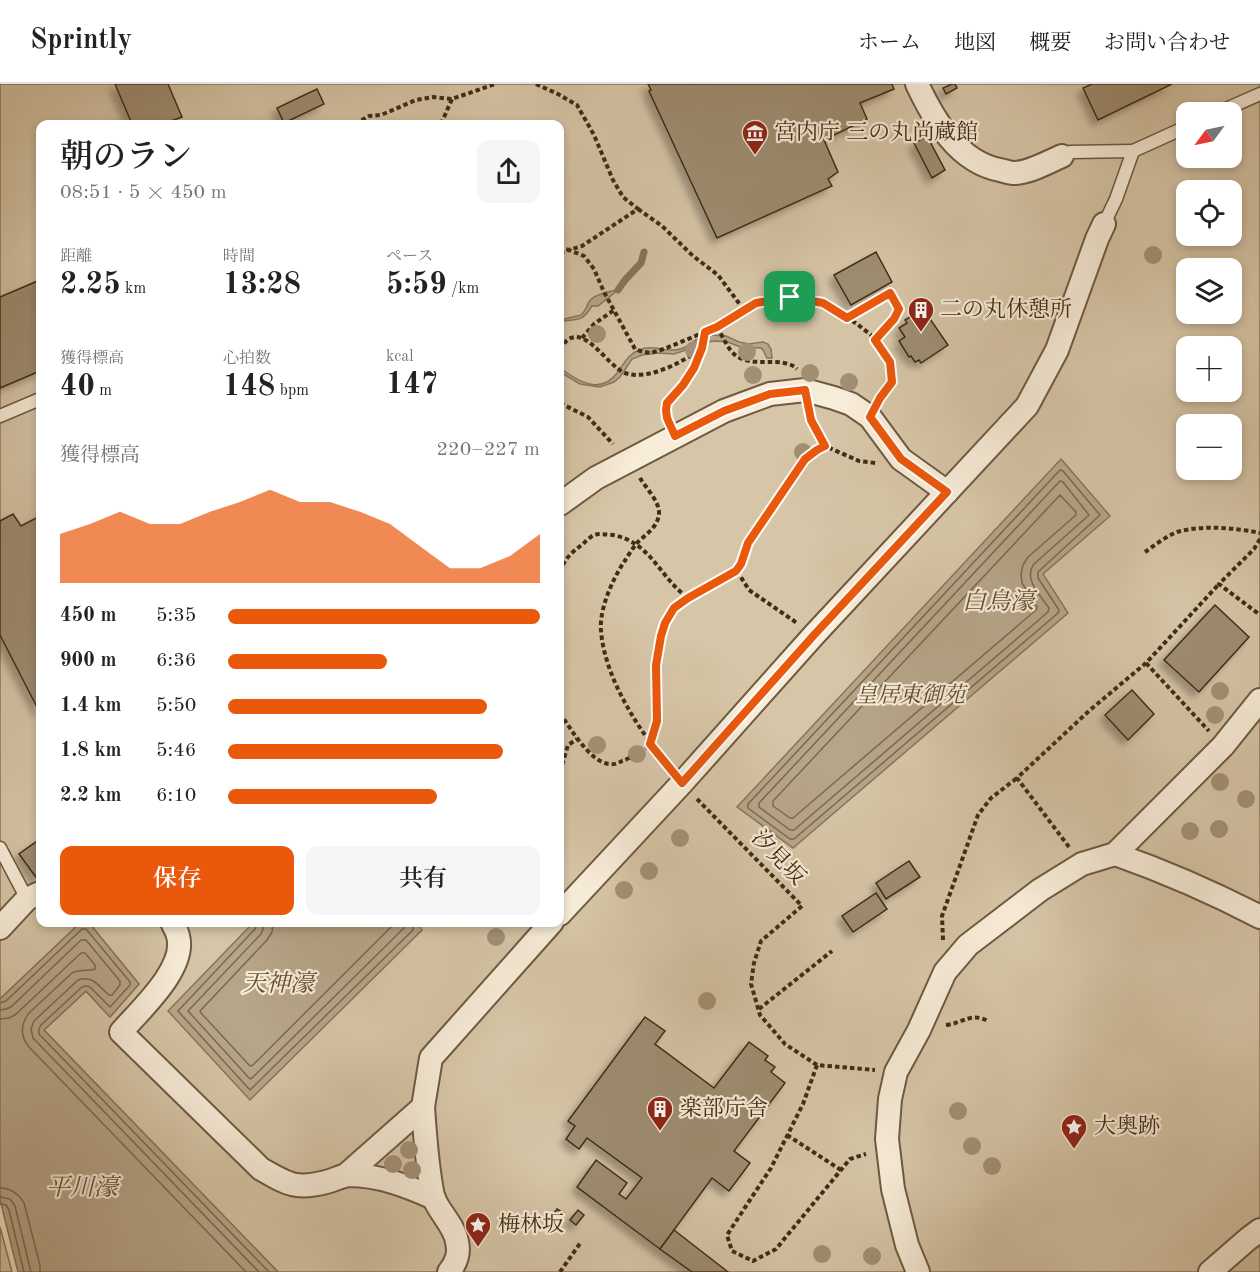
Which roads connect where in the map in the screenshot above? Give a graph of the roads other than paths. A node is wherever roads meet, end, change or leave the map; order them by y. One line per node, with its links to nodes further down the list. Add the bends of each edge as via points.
1 (917, 84): 6 (street, via 947,136 990,168 1015,173)
2 (1260, 94): 3 (lane)
3 (1242, 102)
4 (1176, 131): 5 (lane)
5 (1132, 151): 6 (lane, via 1070,152); 7 (lane)
6 (1062, 156)
7 (1104, 224): 10 (street, via 1057,350 1027,405)
8 (36, 401): 9 (lane)
9 (0, 416)
10 (947, 492): 11 (street, via 901,459 870,417 851,404 805,390 770,394 724,411 596,478); 16 (street, via 682,783)
11 (564, 501)
12 (1260, 700): 14 (street, via 1223,746)
13 (0, 848): 15 (lane)
14 (1115, 854): 17 (street, via 1219,896); 26 (street, via 1082,864 1040,890 968,945 945,972 896,1072 887,1139 893,1189)
15 (34, 896): 20 (street)
16 (564, 902)
17 (1260, 918)
18 (174, 927): 22 (street, via 179,937 172,970 121,1032 261,1169 287,1184 307,1186)
19 (548, 927): 21 (street, via 430,1058)
20 (0, 928)
21 (423, 1107): 22 (street); 23 (street)
22 (346, 1175): 23 (street, via 374,1177)
23 (434, 1198): 25 (street, via 457,1240 458,1256)
24 (1260, 1230): 27 (street)
25 (449, 1272)
26 (918, 1272)
27 (1210, 1272)

